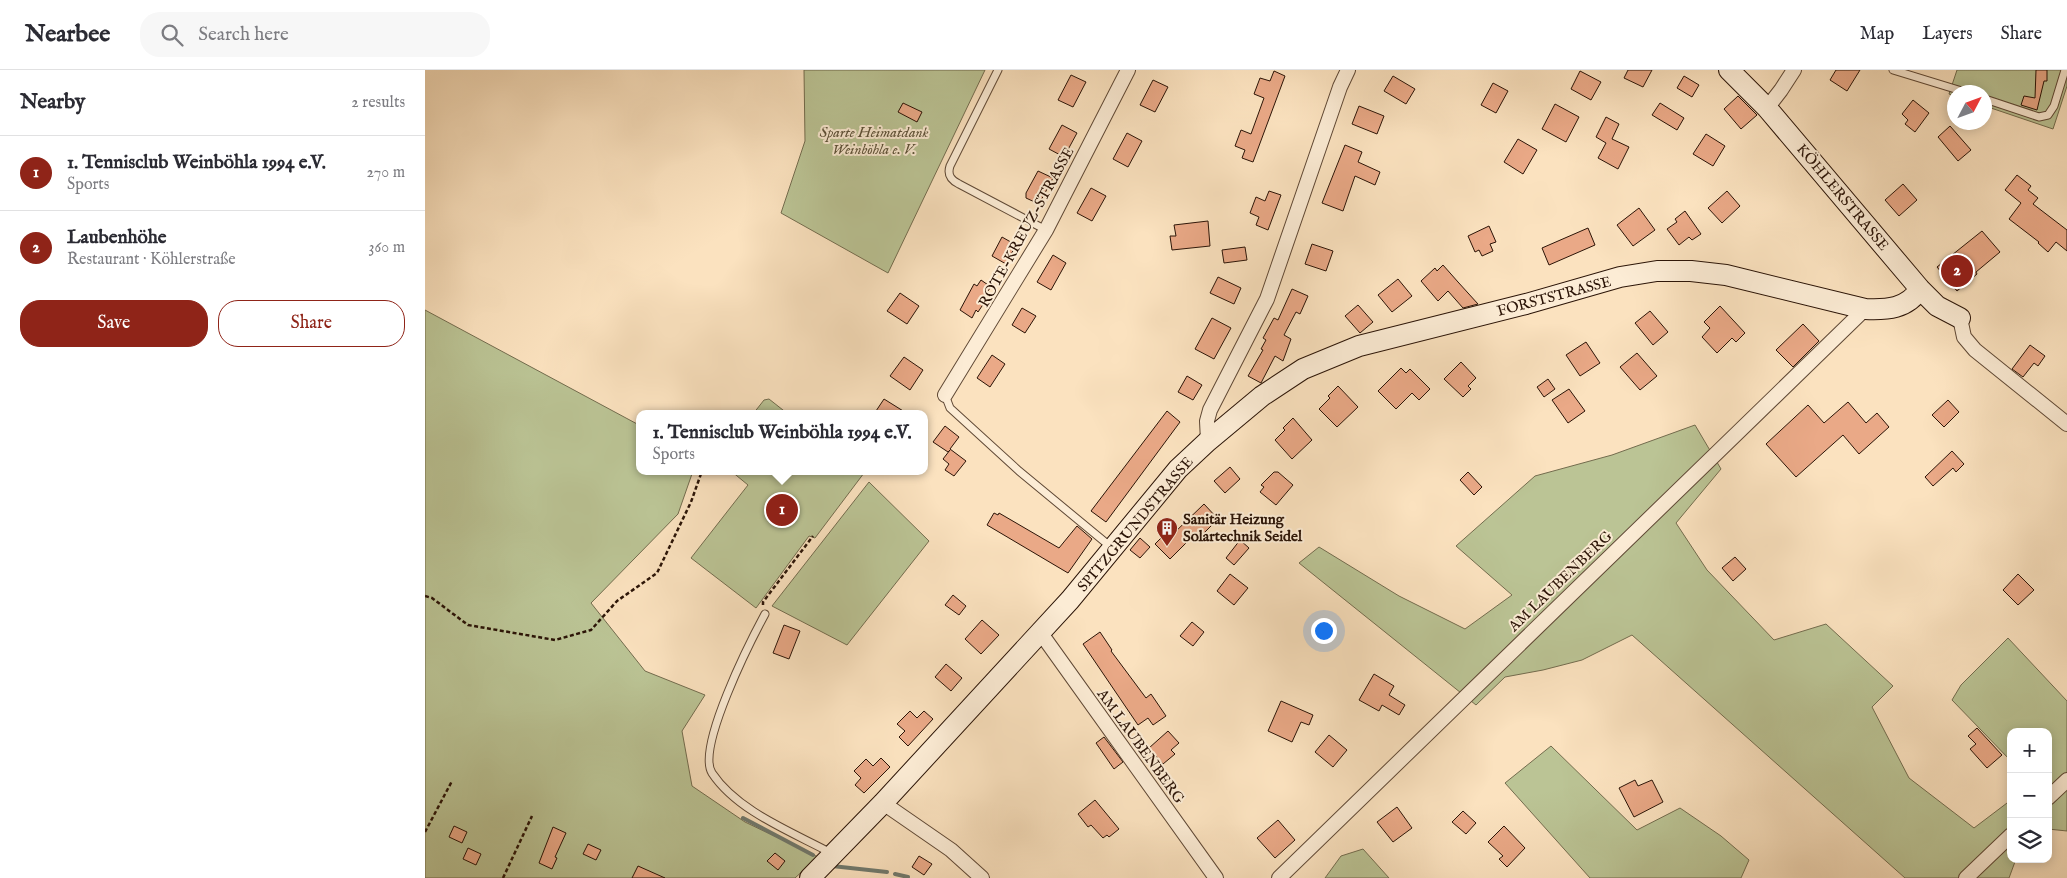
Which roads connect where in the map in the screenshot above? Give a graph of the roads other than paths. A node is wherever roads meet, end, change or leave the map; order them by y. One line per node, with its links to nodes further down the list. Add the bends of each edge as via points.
1 (998, 70): 11 (lane, via 950,166 949,177)
2 (1128, 70): 11 (street, ROTE-KREUZ-STRASSE)
3 (1349, 70): 17 (street, via 1340,87 1267,299 1210,410)
4 (1729, 70): 10 (street, KÖHLERSTRASSE)
5 (1794, 70): 10 (street)
6 (1893, 70): 8 (lane)
7 (2065, 70): 9 (lane, via 2054,106 2047,115 2039,116)
8 (1947, 86)
9 (1992, 101)
10 (1767, 108): 12 (street, KÖHLERSTRASSE)
11 (1046, 230): 15 (street, ROTE-KREUZ-STRASSE)
12 (1920, 289): 13 (street, FORSTSTRASSE, via 1910,301 1898,307); 14 (street, KÖHLERSTRASSE, via 1937,306)
13 (1865, 309): 17 (street, FORSTSTRASSE, via 1726,275 1691,270 1637,274 1345,351 1303,369 1275,386); 29 (street, AM LAUBENBERG)
14 (1960, 318): 16 (street, via 1964,337 1975,350)
15 (945, 395): 18 (lane, via 951,408)
16 (2067, 424)
17 (1208, 441): 18 (street, SPITZGRUNDSTRASSE, via 1179,469)
18 (1113, 549): 20 (street, SPITZGRUNDSTRASSE)
19 (765, 614): 25 (lane, via 719,711 710,751 711,771 734,798)
20 (1040, 632): 23 (street, SPITZGRUNDSTRASSE); 28 (street, AM LAUBENBERG)
21 (2067, 780): 22 (street)
22 (2052, 794)
23 (883, 803): 25 (street, SPITZGRUNDSTRASSE); 27 (street, via 951,850)
24 (2007, 839): 30 (street)
25 (833, 854): 26 (street, SPITZGRUNDSTRASSE)
26 (810, 878)
27 (982, 878)
28 (1216, 878)
29 (1279, 878)
30 (1966, 878)

